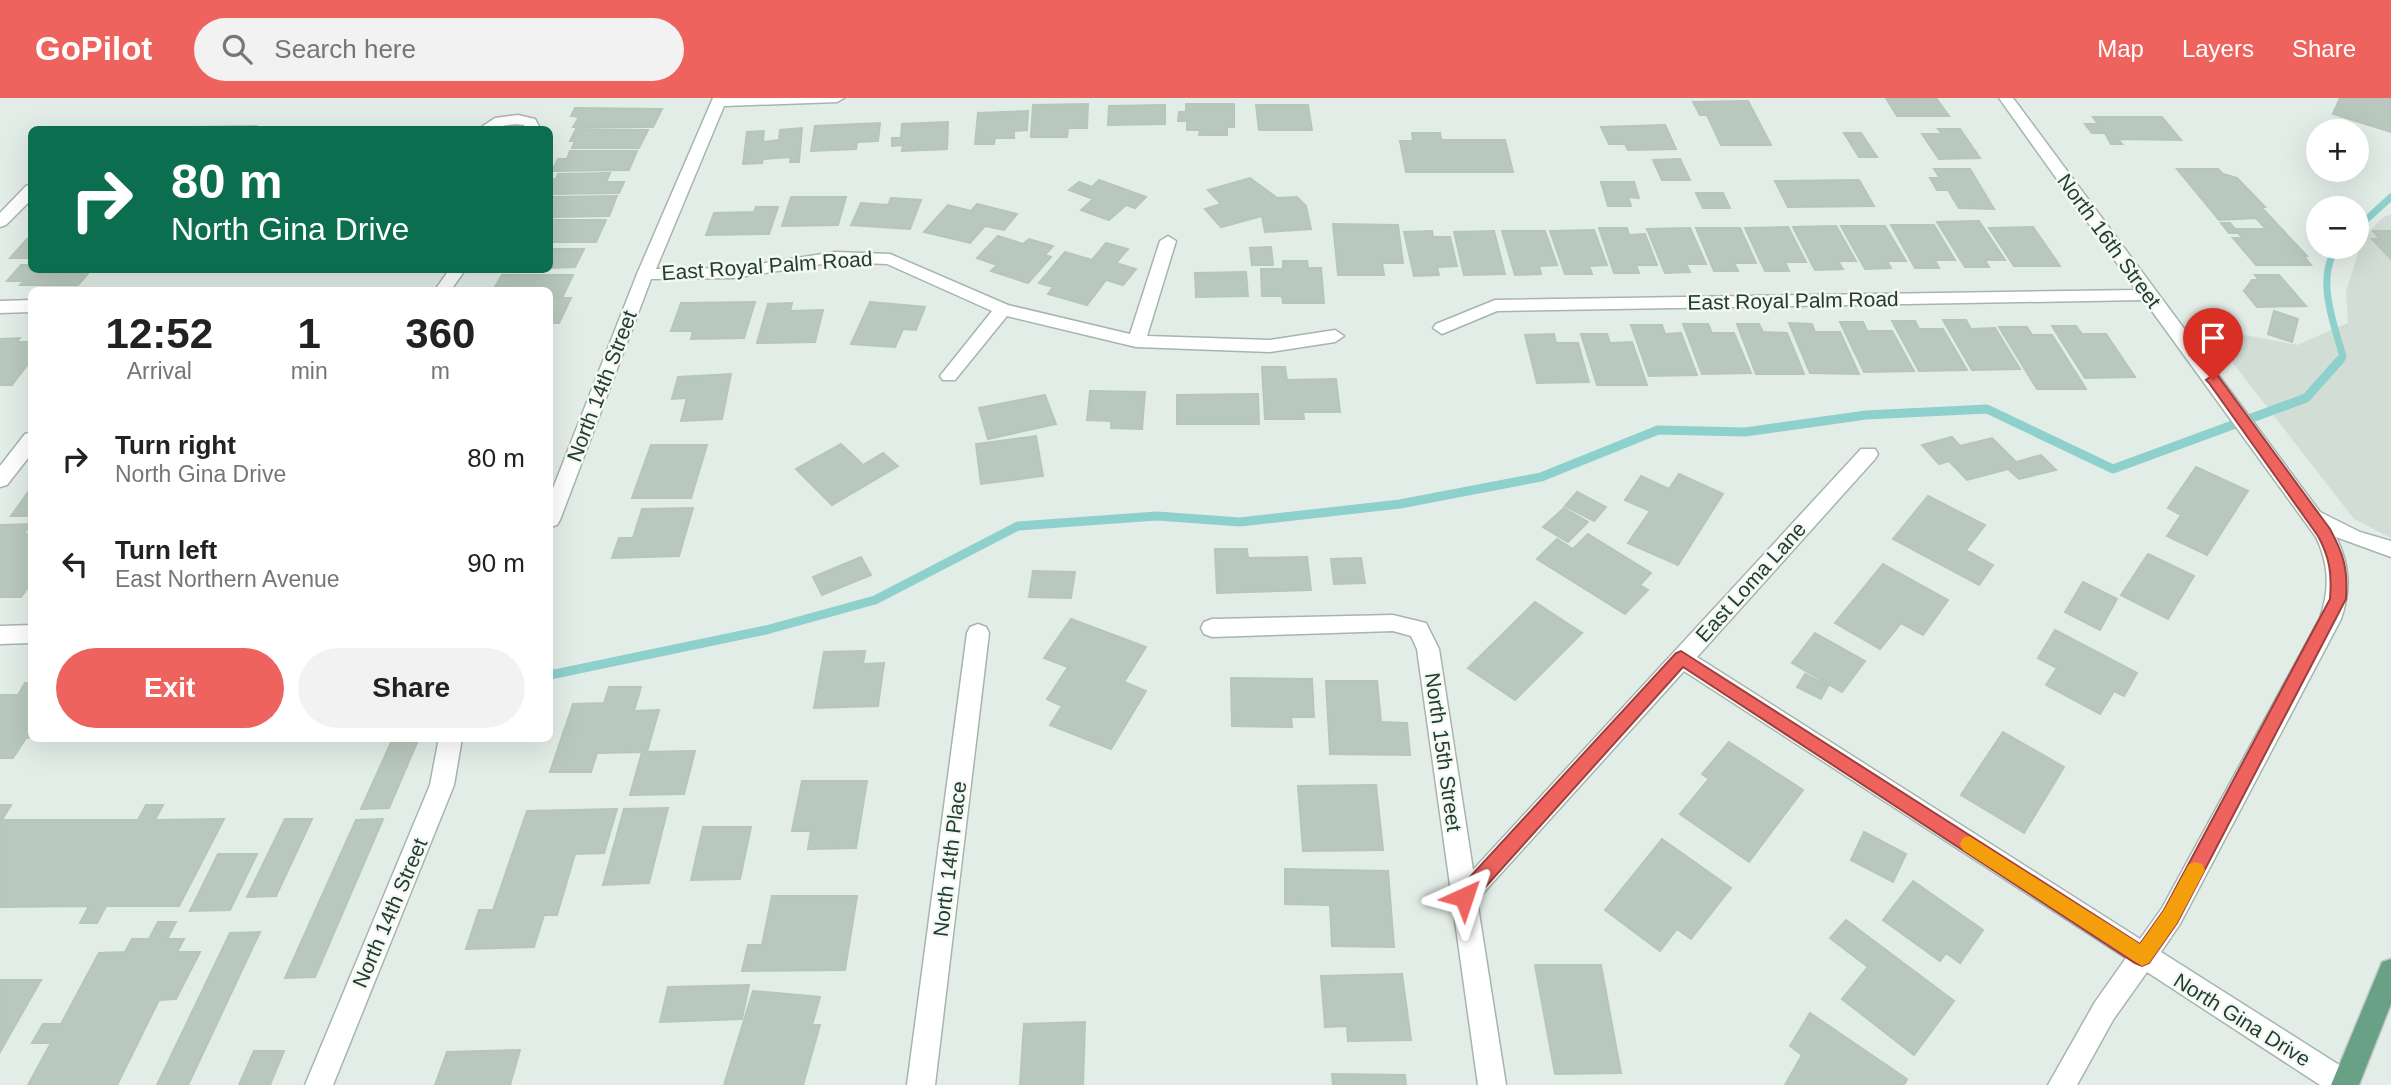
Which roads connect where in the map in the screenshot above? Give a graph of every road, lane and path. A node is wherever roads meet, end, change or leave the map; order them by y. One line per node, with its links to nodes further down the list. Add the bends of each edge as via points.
1 (837, 98): 3 (street)
2 (2007, 98): 10 (street, North 16th Street)
3 (719, 100): 9 (street, North 14th Street)
4 (491, 126): 5 (street, via 517,119)
5 (532, 126)
6 (28, 193): 7 (street)
7 (0, 222)
8 (1168, 242): 16 (street)
9 (645, 274): 13 (street, East Royal Palm Road, via 733,272 835,257 890,259); 21 (street, North 14th Street)
10 (2147, 295): 14 (street, East Royal Palm Road, via 1495,306); 22 (street, North 16th Street)
11 (28, 306): 12 (street)
12 (0, 307)
13 (1003, 309): 16 (street, East Royal Palm Road); 17 (street)
14 (1442, 327)
15 (1335, 336): 16 (street, East Royal Palm Road, via 1270,346)
16 (1136, 341)
17 (949, 376)
18 (28, 444): 20 (street)
19 (1868, 454): 28 (street, East Loma Lane)
20 (0, 480)
21 (553, 512)
22 (2312, 515): 23 (street, North 16th Street, via 2353,537); 31 (street, via 2336,555 2338,599 2171,916)
23 (2391, 550)
24 (1212, 628): 30 (street, North 15th Street, via 1393,623 1418,629 1428,649)
25 (978, 633): 34 (street, North 14th Place)
26 (28, 634): 27 (street)
27 (0, 635)
28 (1681, 658): 30 (street, East Loma Lane); 31 (street, North Gina Drive)
29 (450, 742): 33 (street, North 14th Street, via 442,785)
30 (1464, 897): 35 (street, North 15th Street)
31 (2142, 957): 36 (street, via 2104,1011); 37 (street, North Gina Drive)
32 (2391, 971): 37 (main road)
33 (319, 1085)
34 (921, 1085)
35 (1492, 1085)
36 (2062, 1085)
37 (2345, 1085)

